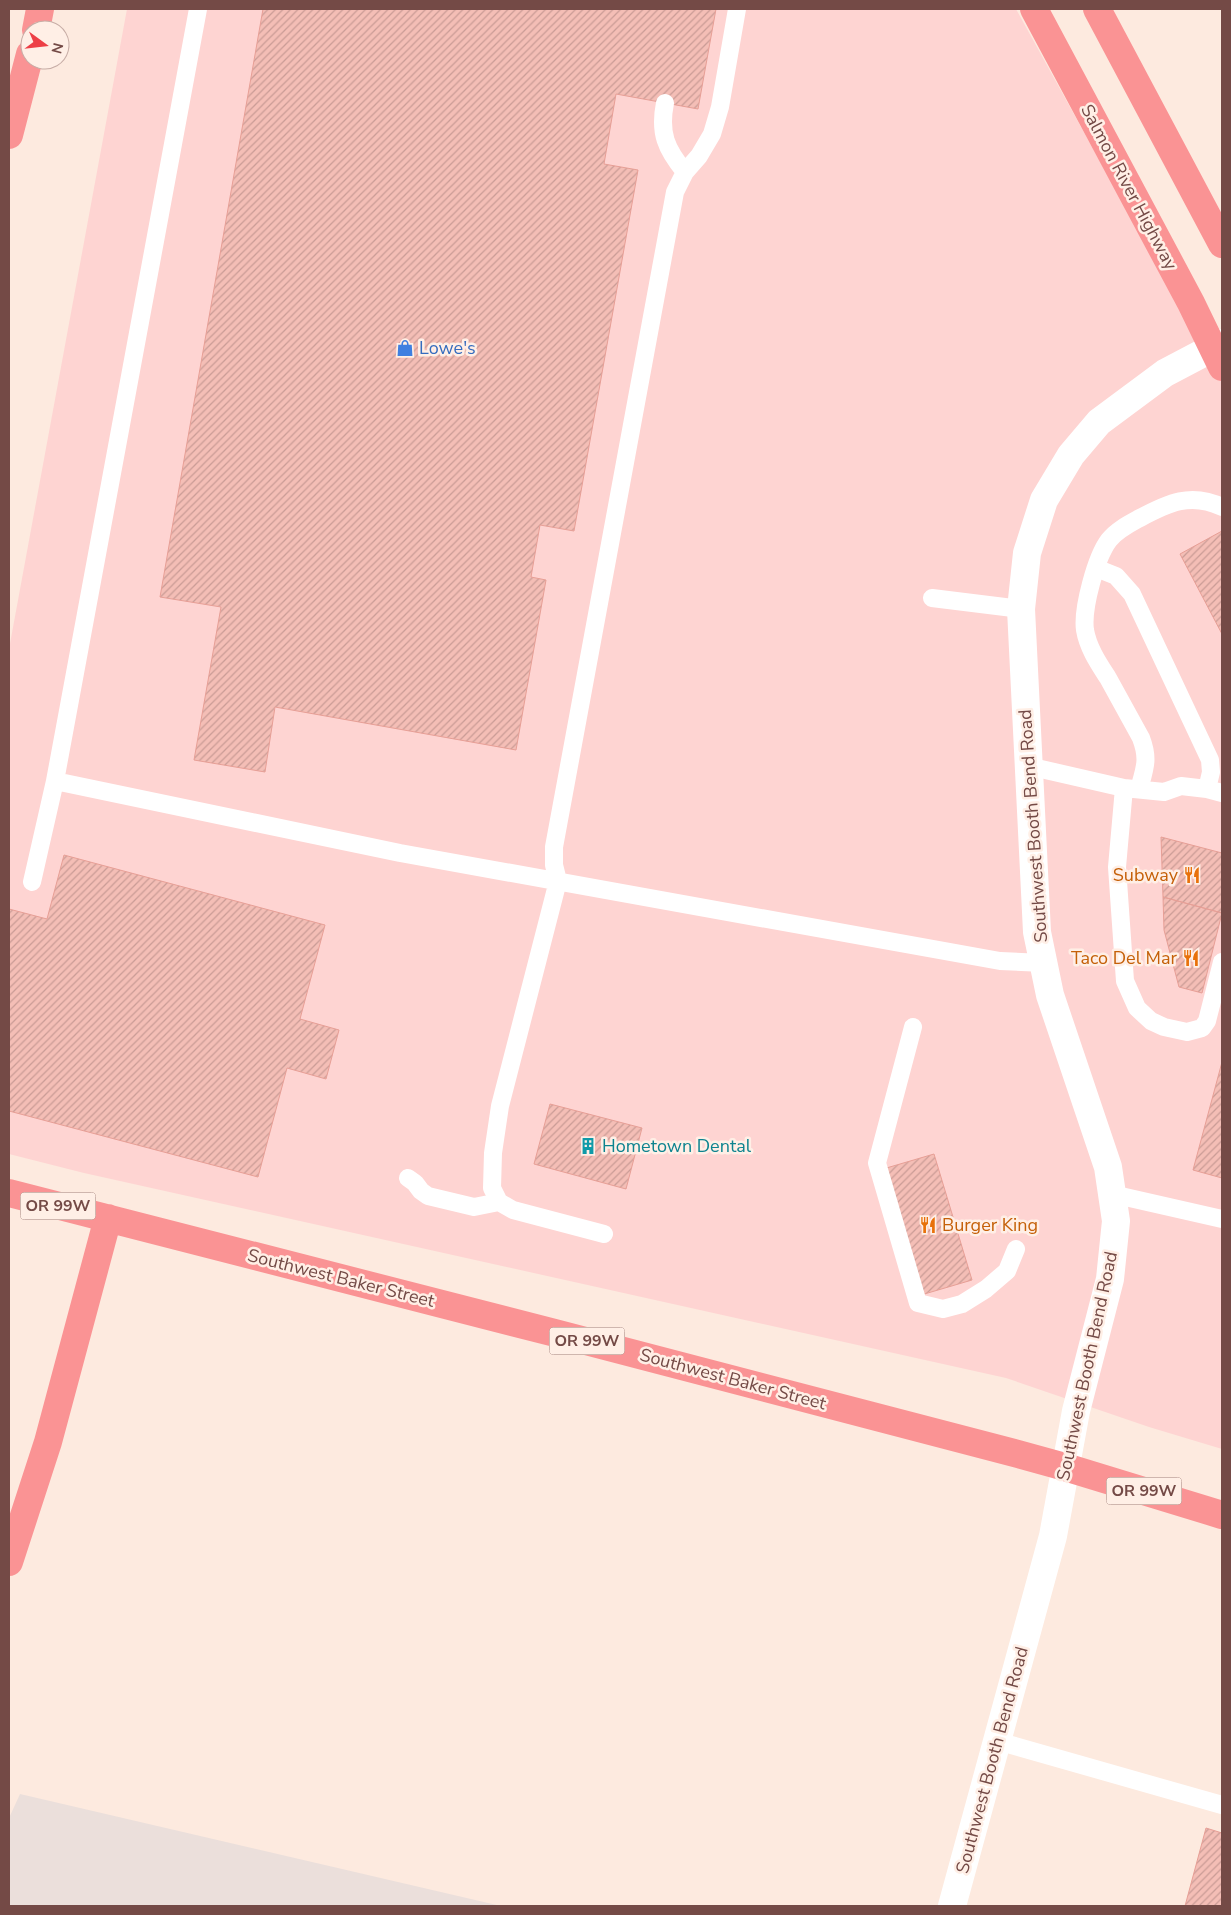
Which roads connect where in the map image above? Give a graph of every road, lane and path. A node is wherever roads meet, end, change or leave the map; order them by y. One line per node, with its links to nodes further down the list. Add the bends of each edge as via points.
1 (198, 9): 16 (lane)
2 (737, 9): 8 (lane, via 720,108 712,134)
3 (1034, 9): 10 (highway, Salmon River Highway)
4 (1097, 9): 9 (highway)
5 (26, 70): 7 (highway)
6 (665, 103): 8 (lane, via 662,118 664,139 672,157)
7 (9, 135)
8 (685, 172): 19 (lane, via 675,192 554,847)
9 (1222, 244)
10 (1219, 352): 14 (street, Southwest Booth Bend Road, via 1165,373 1099,422 1071,455 1044,500 1027,553)
11 (1222, 507): 12 (lane, via 1197,500 1164,505 1124,527 1110,539)
12 (1096, 568): 17 (lane, via 1085,613 1085,632 1092,652 1146,750 1146,766); 18 (lane, via 1116,576 1132,594 1210,760)
13 (932, 598): 14 (lane)
14 (1022, 609): 15 (street, Southwest Booth Bend Road)
15 (1028, 766): 17 (lane); 22 (street, Southwest Booth Bend Road, via 1037,932)
16 (55, 781): 19 (lane, via 390,851); 20 (lane)
17 (1132, 788): 18 (lane, via 1164,792 1181,786); 21 (lane, via 1117,867 1125,981 1138,1008 1152,1021 1178,1031 1202,1028)
18 (1214, 791)
19 (558, 881): 22 (lane, via 1000,961); 27 (lane, via 500,1106 492,1188)
20 (32, 882)
21 (1222, 962)
22 (1044, 963): 26 (street, Southwest Booth Bend Road, via 1050,995 1108,1167)
23 (913, 1027): 31 (lane, via 877,1163 918,1303 943,1309 962,1304 1007,1271)
24 (408, 1178): 27 (lane, via 428,1196 474,1207)
25 (9, 1193): 28 (highway, Southwest Baker Street / OR 99W)
26 (1112, 1194): 29 (lane); 32 (street, Southwest Booth Bend Road, via 1116,1220 1110,1279)
27 (499, 1202): 30 (lane, via 513,1210)
28 (108, 1218): 32 (highway, Southwest Baker Street / OR 99W); 34 (highway, via 48,1442)
29 (1222, 1219)
30 (604, 1234)
31 (1016, 1249)
32 (1065, 1467): 33 (highway, Southwest Baker Street / OR 99W); 35 (street, Southwest Booth Bend Road, via 1053,1536)
33 (1222, 1515)
34 (9, 1562)
35 (997, 1741): 36 (lane); 37 (street, Southwest Booth Bend Road)
36 (1222, 1804)
37 (952, 1906)

